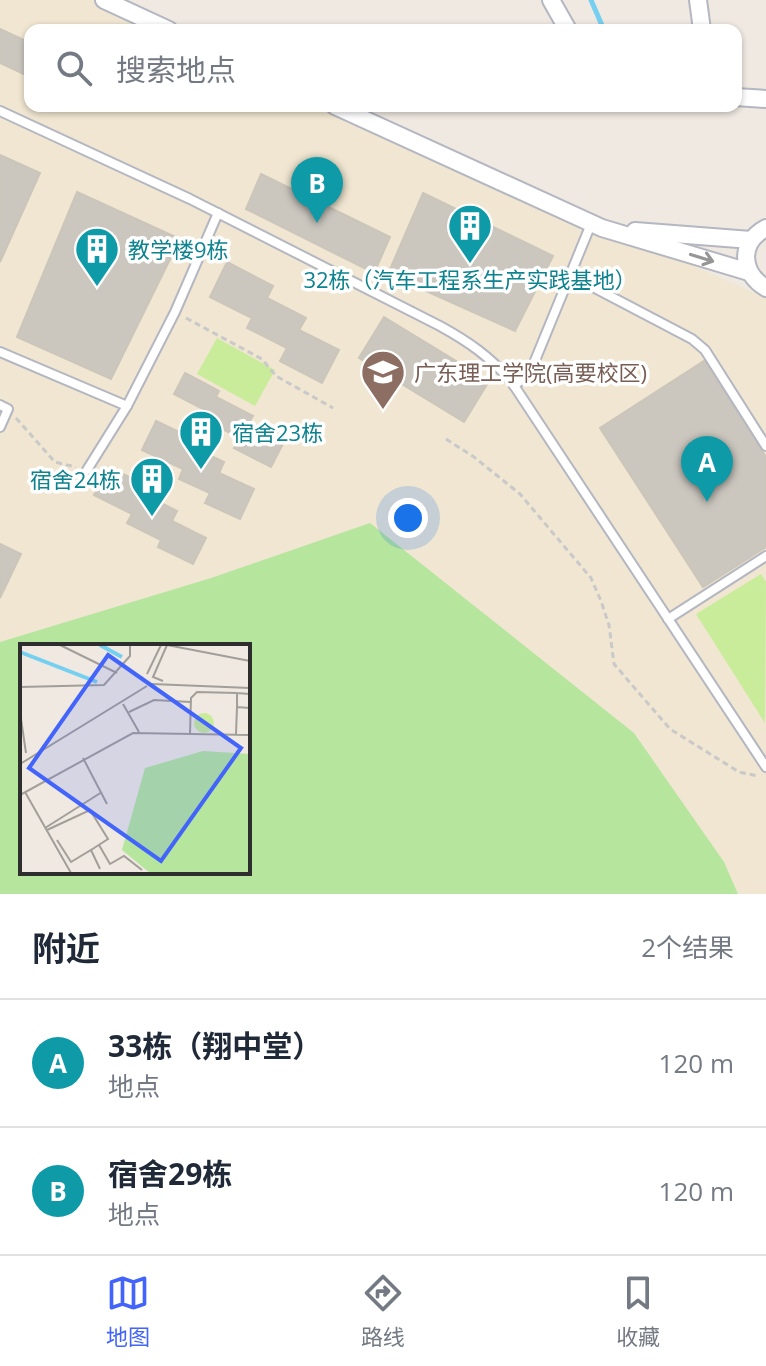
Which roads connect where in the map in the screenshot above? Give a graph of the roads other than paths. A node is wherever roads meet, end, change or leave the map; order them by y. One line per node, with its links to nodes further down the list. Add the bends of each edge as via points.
1 (104, 0): 4 (street)
2 (551, 0): 5 (street)
3 (698, 0): 6 (street)
4 (156, 24)
5 (565, 24)
6 (701, 24)
7 (742, 97): 8 (street)
8 (766, 99)
9 (0, 111): 11 (lane)
10 (348, 112): 12 (street)
11 (218, 213): 19 (lane, via 469,342); 20 (lane)
12 (596, 226): 14 (street); 15 (street, one-way to 15); 16 (lane)
13 (766, 228): 14 (street)
14 (751, 240): 15 (street)
15 (749, 272): 17 (street)
16 (570, 275): 19 (lane, via 534,363); 23 (lane, via 705,350)
17 (766, 288)
18 (0, 352): 20 (lane)
19 (514, 386): 26 (lane)
20 (127, 406): 24 (lane)
21 (4, 407): 22 (lane)
22 (0, 427)
23 (766, 446)
24 (87, 470)
25 (766, 556): 26 (lane)
26 (668, 619): 27 (lane)
27 (766, 767)

